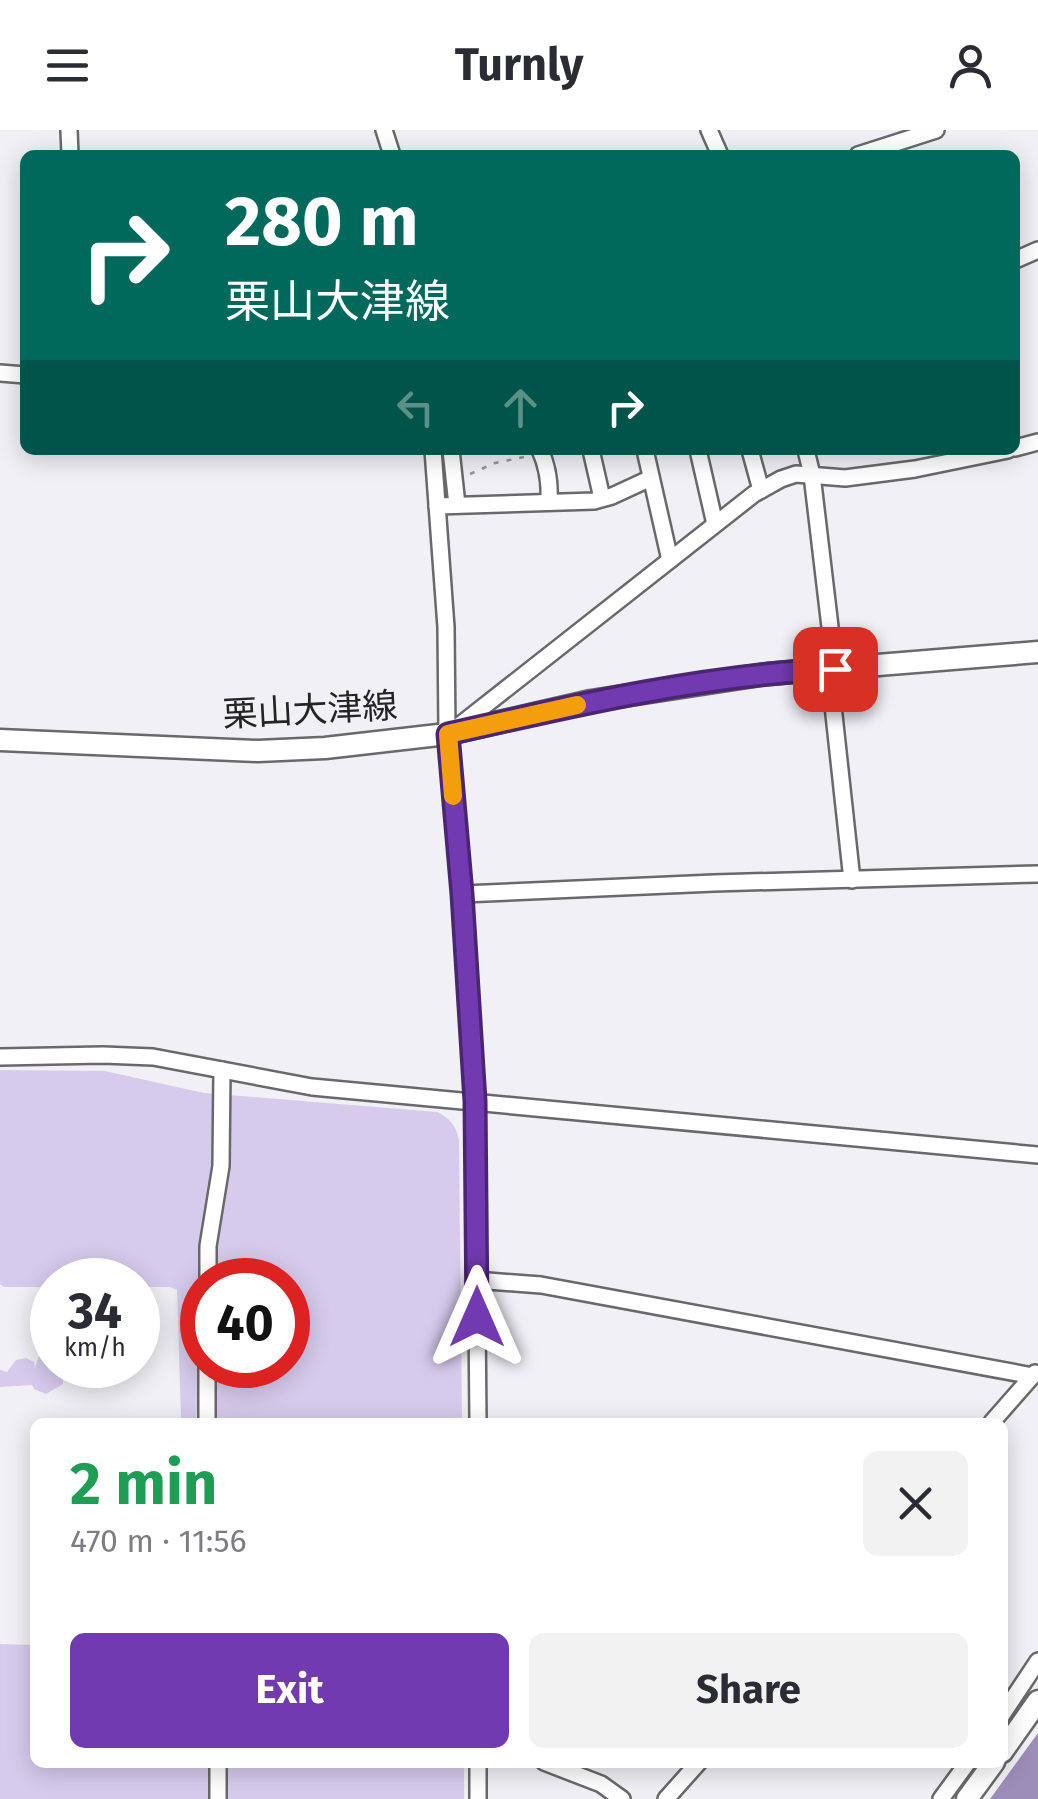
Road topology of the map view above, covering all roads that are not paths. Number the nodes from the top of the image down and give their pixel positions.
1 (936, 130) edge
2 (874, 150) edge
3 (434, 455) edge
4 (452, 455) edge
5 (542, 455) edge
6 (592, 455) edge
7 (646, 455) edge
8 (699, 455) edge
9 (751, 455) edge
10 (807, 455) edge
11 (981, 455) edge
12 (812, 475) junction
13 (651, 478) junction
14 (760, 490) junction
15 (602, 498) junction
16 (549, 502) junction
17 (457, 505) junction
18 (438, 506) junction
19 (715, 524) junction
20 (670, 560) junction
21 (1038, 652) edge
22 (832, 669) junction
23 (448, 734) junction
24 (0, 740) edge
25 (1038, 874) edge
26 (852, 880) junction
27 (462, 894) junction
28 (0, 1057) edge
29 (222, 1070) junction
30 (475, 1101) junction
31 (1038, 1155) edge
32 (208, 1258) edge
33 (476, 1282) junction
34 (1035, 1373) edge
35 (208, 1388) edge
36 (207, 1418) edge
37 (478, 1418) edge
38 (996, 1418) edge
39 (1038, 1661) edge
40 (1038, 1701) edge
41 (1008, 1706) edge
42 (1008, 1744) edge
43 (218, 1768) edge
44 (478, 1768) edge
45 (560, 1768) edge
46 (694, 1768) edge
47 (964, 1768) edge
48 (990, 1768) edge
49 (218, 1799) edge
50 (478, 1799) edge
51 (622, 1799) edge
52 (666, 1799) edge
53 (941, 1799) edge
54 (967, 1799) edge

1 - 2 street
3 - 18 street
4 - 17 street
5 - 16 street
6 - 15 street
7 - 13 street
8 - 19 street
9 - 14 street
10 - 12 street
11 - 12 street
12 - 14 street
12 - 22 street
13 - 15 street
13 - 20 street
14 - 19 street
15 - 16 street
16 - 17 street
17 - 18 street
18 - 23 street
19 - 20 street
20 - 23 street
21 - 22 main road, 栗山大津線
22 - 23 main road, 栗山大津線
22 - 26 street
23 - 24 main road, 栗山大津線
23 - 27 street
25 - 26 street
26 - 27 street
27 - 30 street
28 - 29 street
29 - 30 street
29 - 32 street
30 - 31 street
30 - 33 street
33 - 34 street
33 - 37 street
34 - 38 street
35 - 36 street
39 - 41 street
40 - 42 main road
43 - 49 street
44 - 50 street
45 - 51 street
46 - 52 street
47 - 53 street
48 - 54 main road

